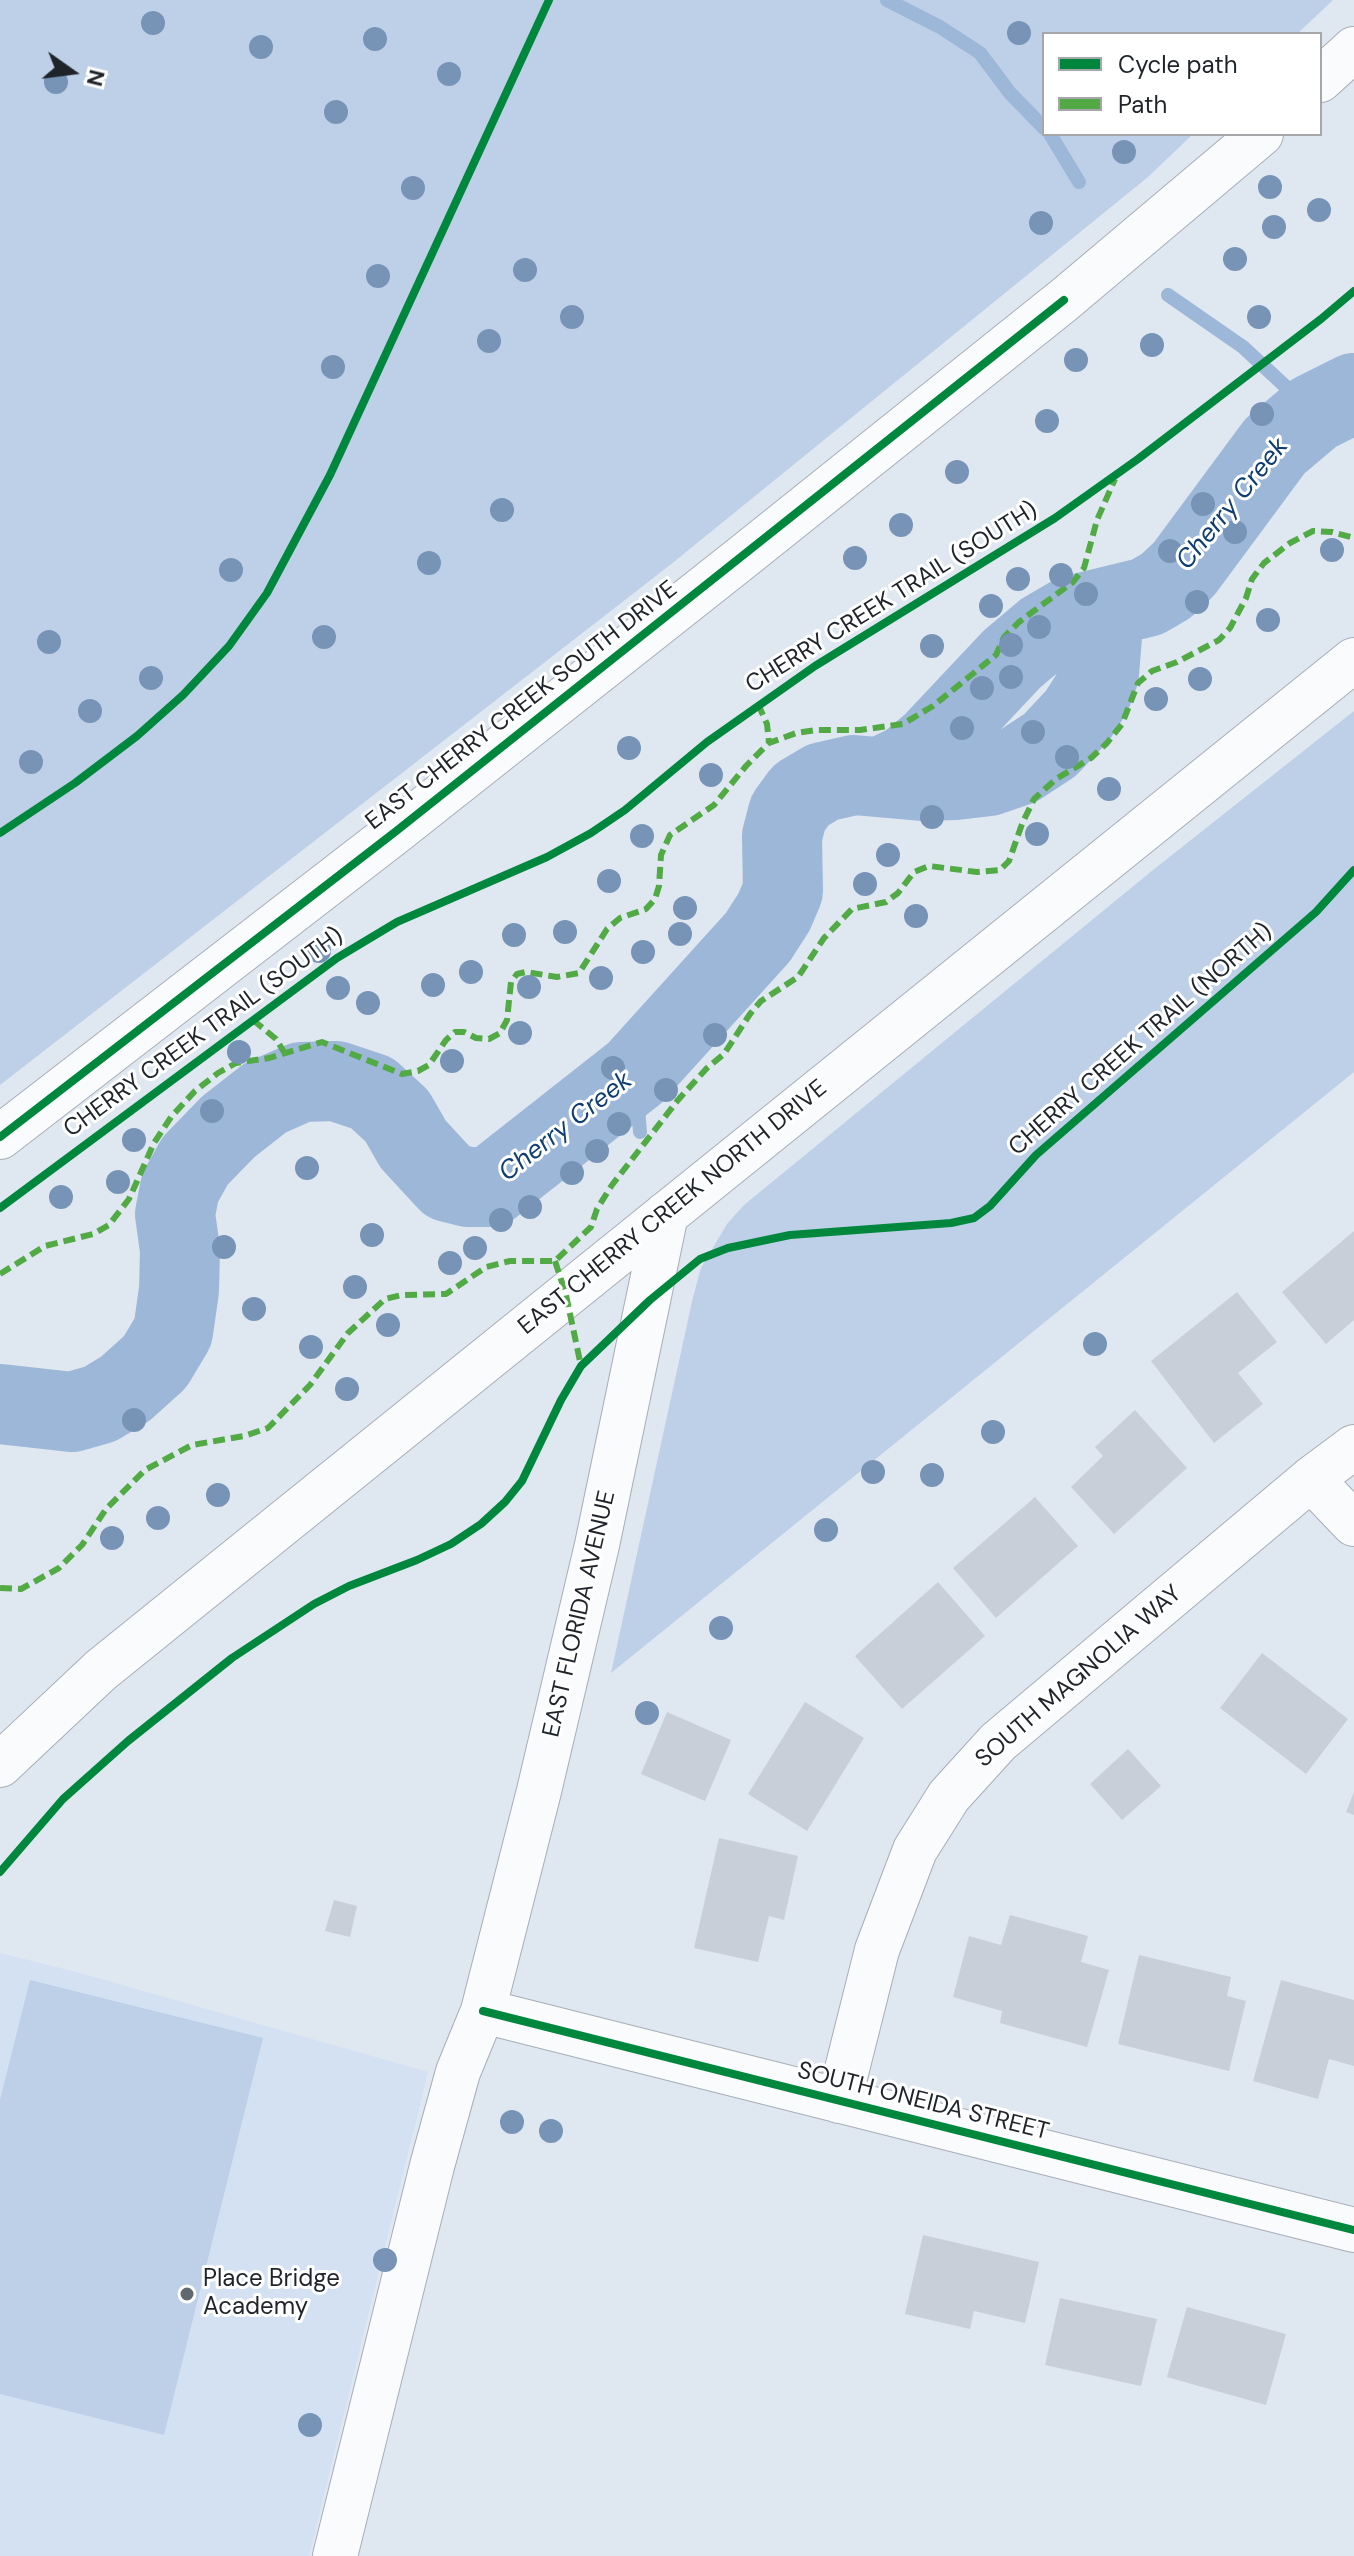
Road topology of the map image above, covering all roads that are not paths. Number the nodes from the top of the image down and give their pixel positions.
1 (1354, 49) edge
2 (1322, 78) edge
3 (1259, 136) edge
4 (1354, 660) edge
5 (0, 1137) edge
6 (666, 1214) junction
7 (1354, 1447) edge
8 (1311, 1479) junction
9 (1354, 1524) edge
10 (0, 1765) edge
11 (483, 2011) junction
12 (839, 2101) junction
13 (1354, 2230) edge
14 (335, 2556) edge

1 - 2 street
3 - 5 street, EAST CHERRY CREEK SOUTH DRIVE
4 - 6 street, EAST CHERRY CREEK NORTH DRIVE
6 - 10 street, EAST CHERRY CREEK NORTH DRIVE
6 - 11 street, EAST FLORIDA AVENUE
7 - 8 street, SOUTH MAGNOLIA WAY
8 - 9 street
8 - 12 street, SOUTH MAGNOLIA WAY
11 - 12 street, SOUTH ONEIDA STREET
11 - 14 street, EAST FLORIDA AVENUE
12 - 13 street, SOUTH ONEIDA STREET

